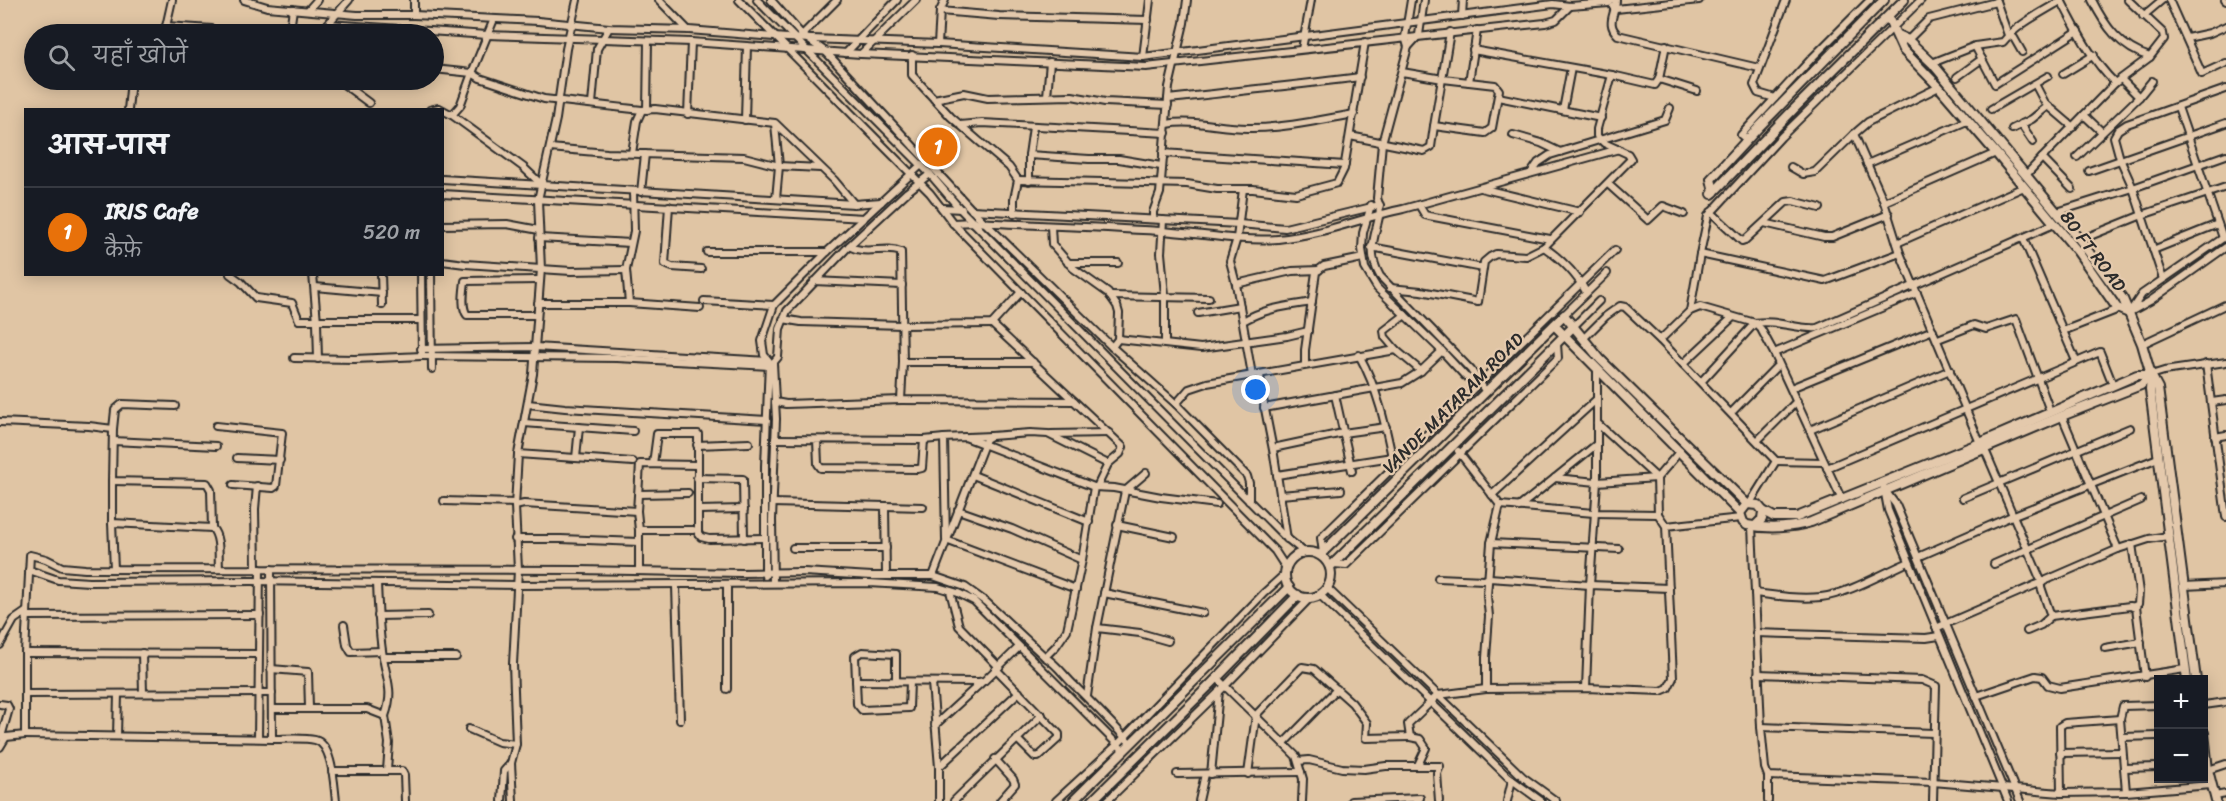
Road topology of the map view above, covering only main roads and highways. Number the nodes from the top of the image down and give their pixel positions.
1 (1884, 0) edge
2 (1904, 0) edge
3 (1888, 17) junction
4 (1896, 35) junction
5 (2129, 313) junction
6 (1554, 325) junction
7 (1573, 327) junction
8 (1564, 336) junction
9 (2151, 375) junction
10 (1982, 446) junction
11 (1884, 487) junction
12 (1748, 503) junction
13 (1763, 511) junction
14 (1740, 515) junction
15 (1754, 526) junction
16 (1322, 554) junction
17 (1331, 566) junction
18 (1288, 586) junction
19 (1298, 595) junction
20 (2186, 675) edge
21 (2195, 675) edge
22 (2208, 774) edge
23 (2216, 798) edge
24 (1073, 801) edge
25 (1092, 801) edge

1 - 3 main road
2 - 3 main road
3 - 4 main road
4 - 5 main road, 80 FT ROAD
4 - 5 main road, 80 FT ROAD
5 - 9 main road
6 - 7 main road, VANDE MATARAM ROAD
6 - 8 main road
6 - 16 main road, VANDE MATARAM ROAD
7 - 8 main road, VANDE MATARAM ROAD
7 - 12 main road
8 - 14 main road
8 - 17 main road, VANDE MATARAM ROAD
9 - 10 main road
9 - 10 main road
9 - 20 main road
9 - 21 main road
10 - 11 main road
11 - 13 main road
11 - 15 main road
12 - 13 main road
12 - 14 main road
13 - 15 main road
14 - 15 main road
16 - 17 main road
16 - 18 main road
17 - 19 main road
18 - 19 main road
18 - 24 main road
19 - 25 main road
22 - 23 main road

